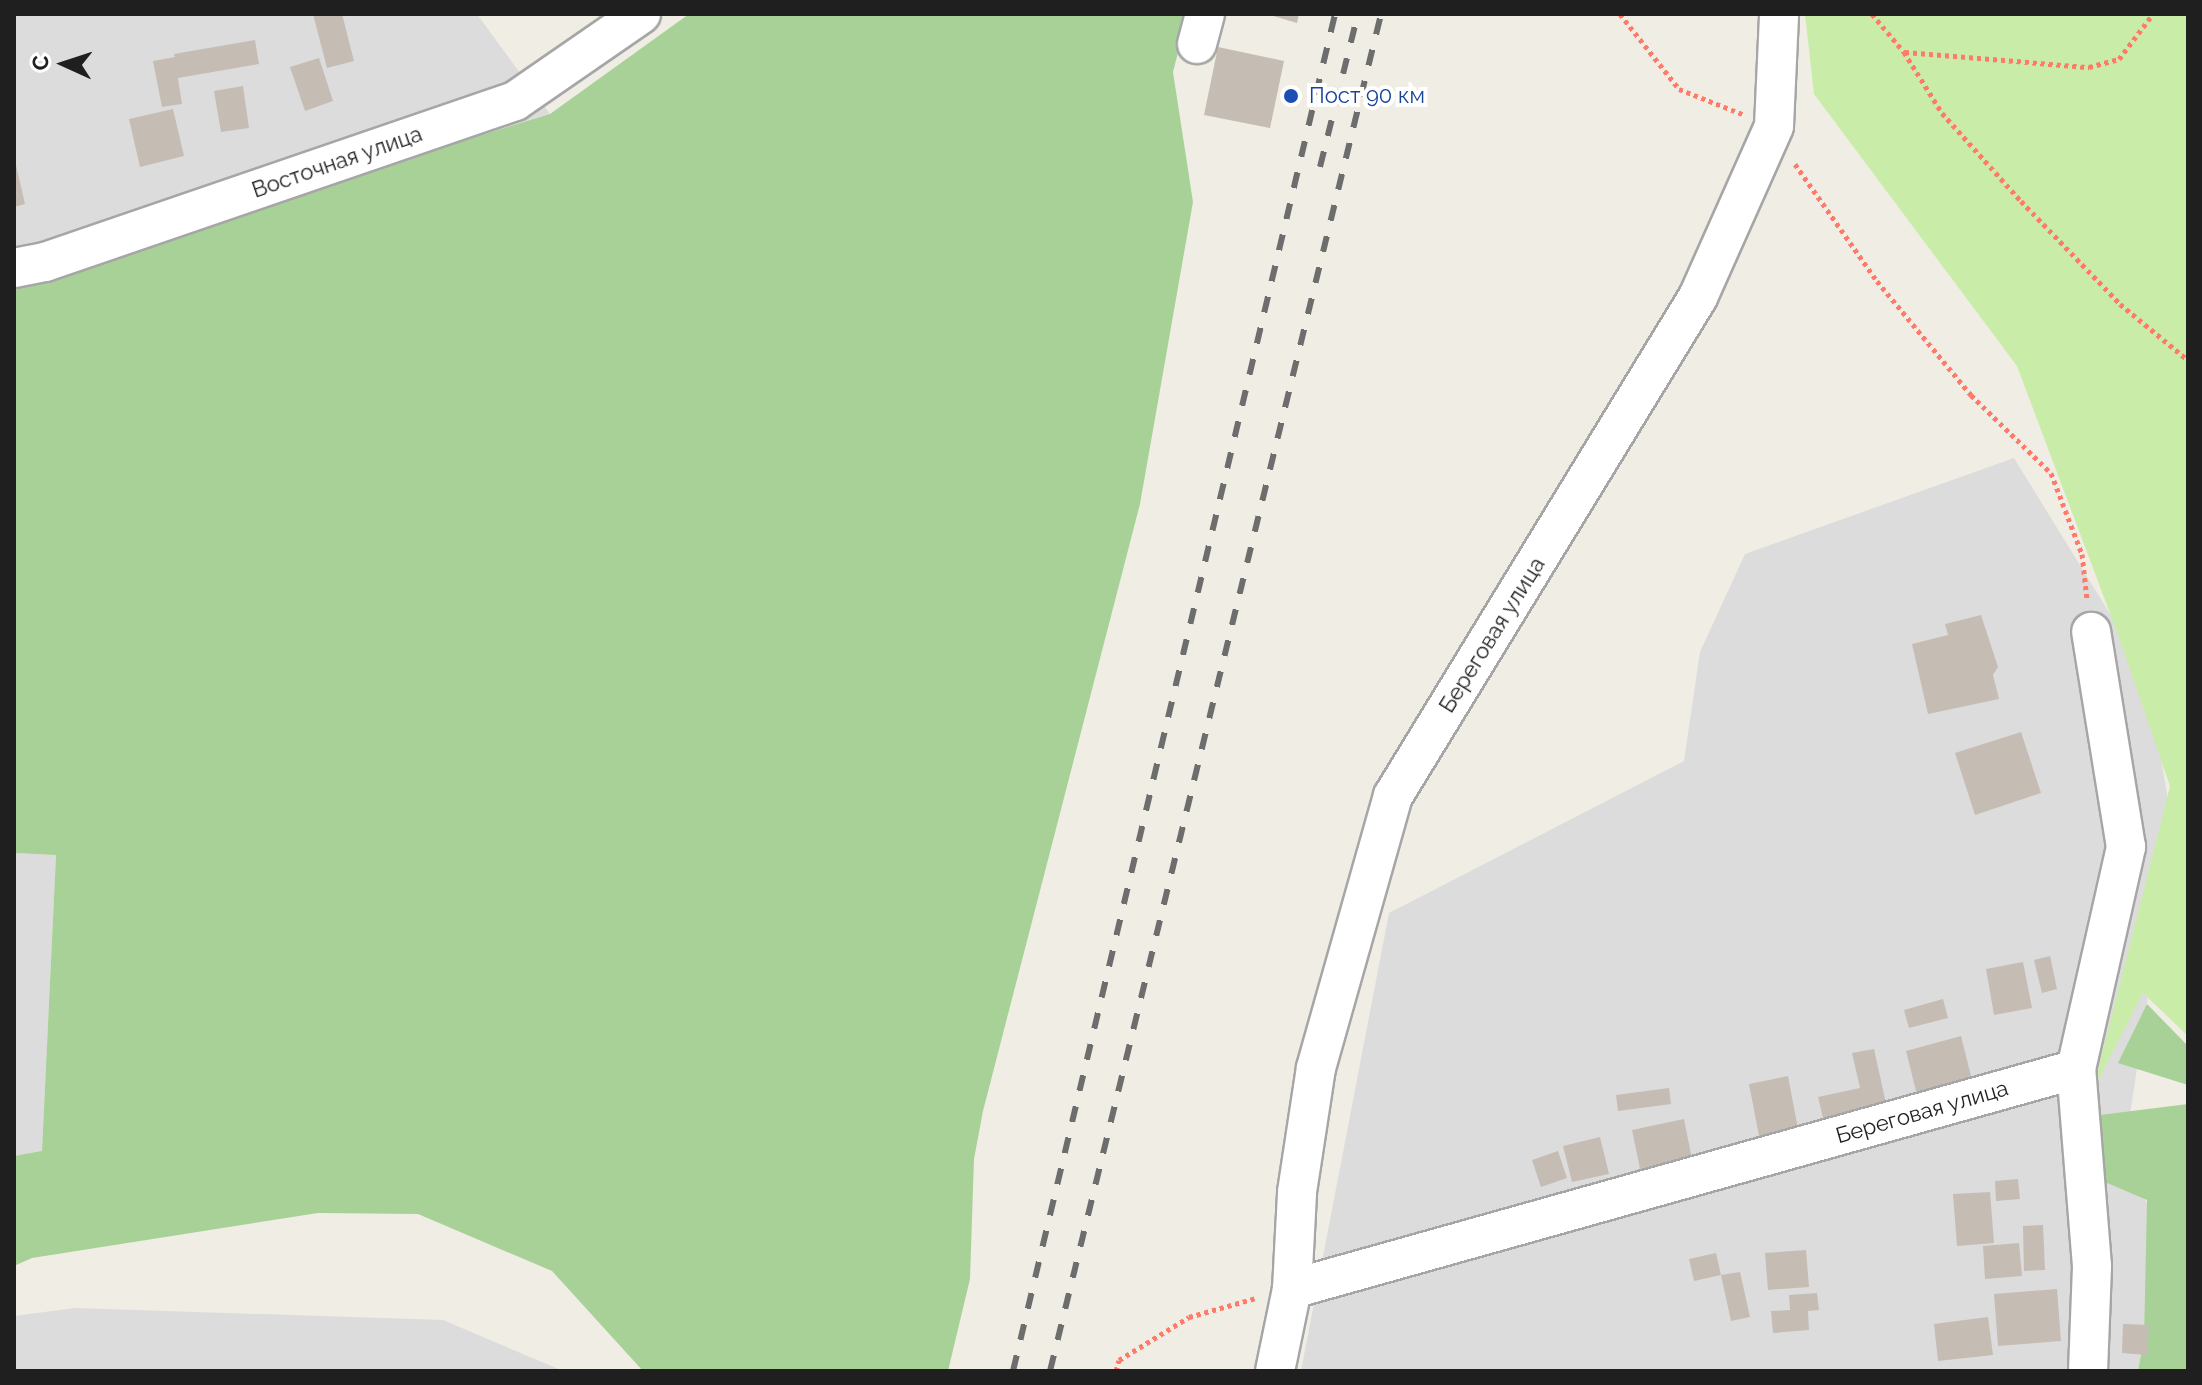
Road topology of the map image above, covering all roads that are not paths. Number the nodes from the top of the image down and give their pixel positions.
1 (641, 14) edge
2 (1779, 14) edge
3 (14, 268) edge
4 (2091, 632) road end
5 (2076, 1069) junction
6 (1292, 1289) junction
7 (1275, 1371) edge
8 (2088, 1371) edge

1 - 3 street, Восточная улица
2 - 6 street, Береговая улица
4 - 5 street
5 - 6 street, Береговая улица
5 - 8 street
6 - 7 street, Береговая улица

